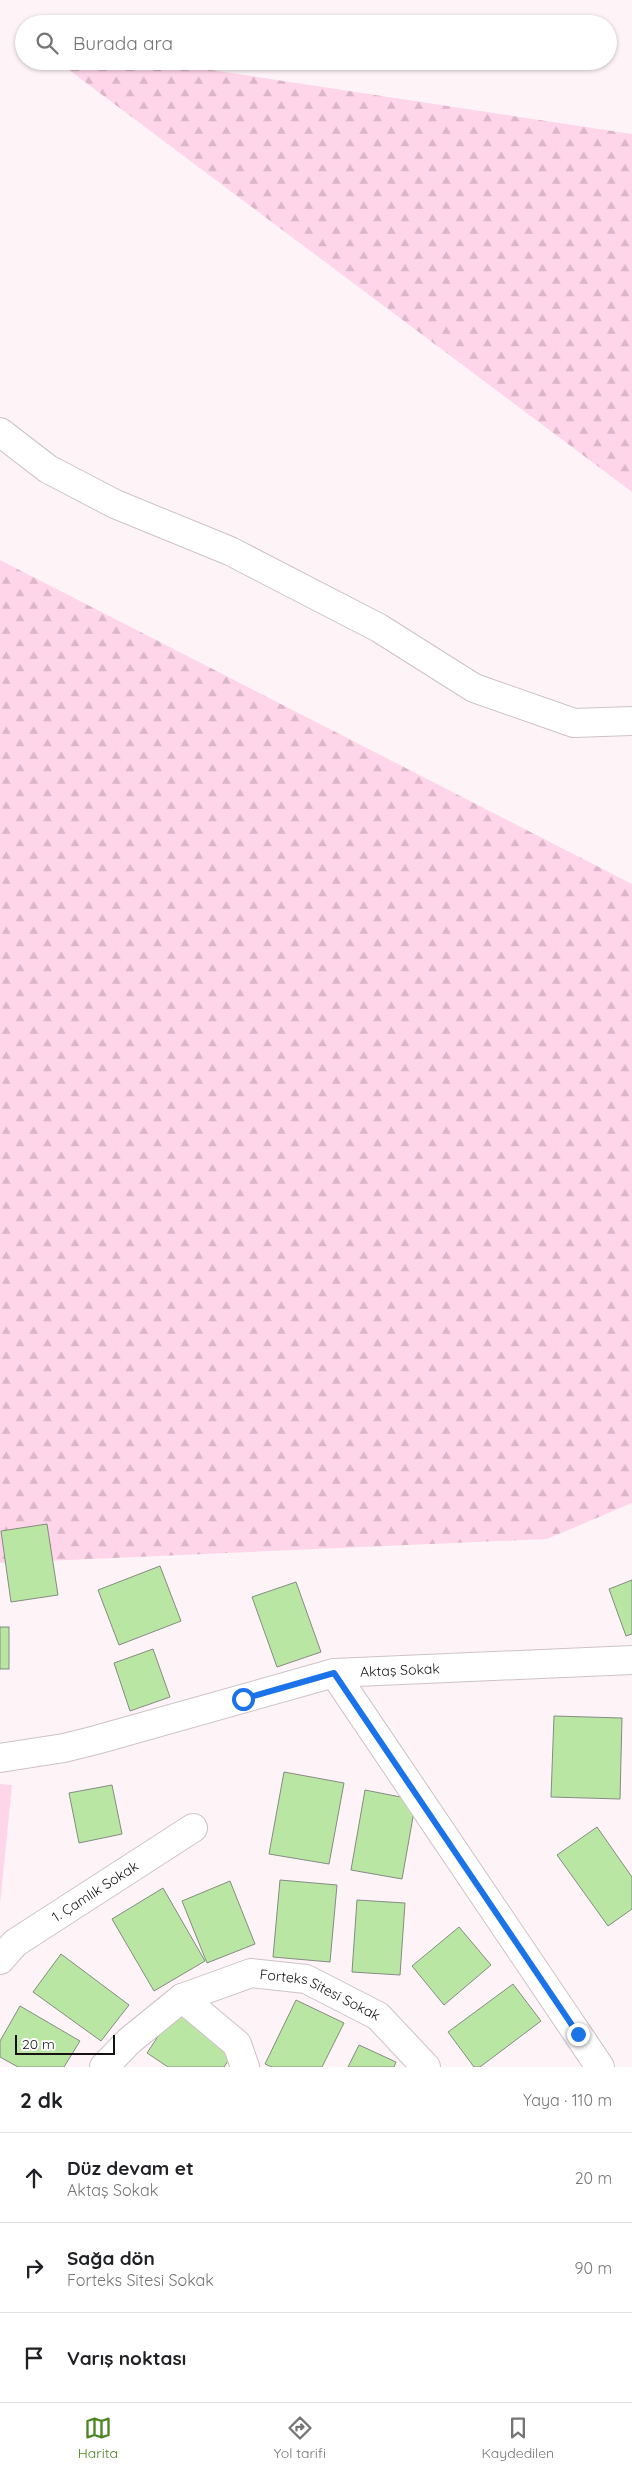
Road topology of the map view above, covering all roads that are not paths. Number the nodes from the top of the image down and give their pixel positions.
1 (0, 432) edge
2 (632, 721) edge
3 (632, 1660) edge
4 (334, 1673) junction
5 (0, 1758) edge
6 (193, 1828) dead end
7 (0, 1960) edge
8 (182, 1998) junction
9 (104, 2067) edge
10 (245, 2067) edge
11 (426, 2067) edge
12 (600, 2067) edge

1 - 2 street
3 - 4 street, Aktaş Sokak
4 - 5 street, Aktaş Sokak
4 - 12 street
6 - 7 street, 1. Çamlık Sokak
8 - 9 street, Forteks Sitesi Sokak
8 - 10 street
8 - 11 street, Forteks Sitesi Sokak

